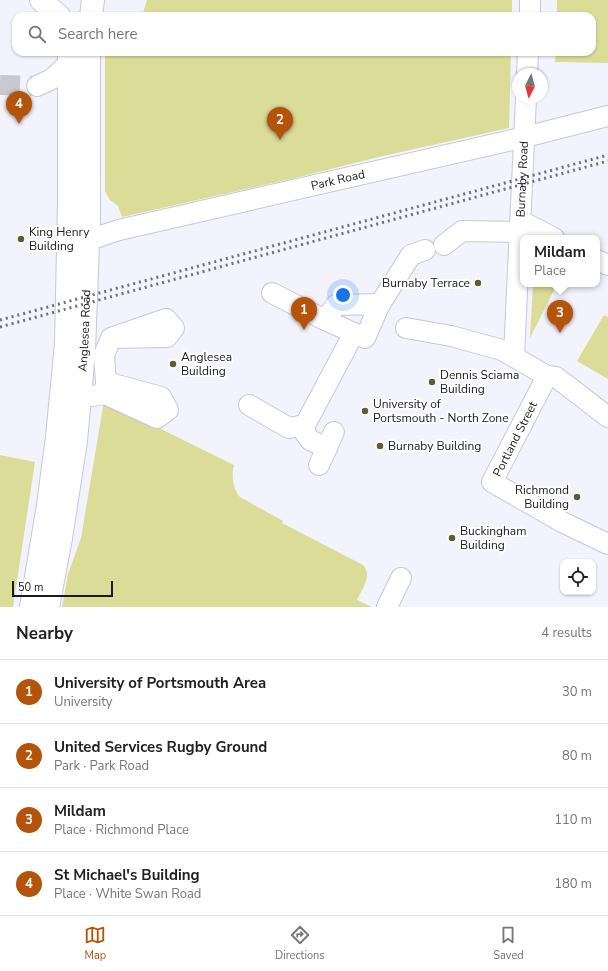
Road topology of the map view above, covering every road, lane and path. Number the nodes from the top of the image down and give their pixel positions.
1 (41, 0) edge
2 (93, 0) edge
3 (530, 0) edge
4 (54, 12) edge
5 (92, 12) edge
6 (530, 12) edge
7 (89, 56) edge
8 (528, 56) edge
9 (69, 58) edge
10 (527, 68) edge
11 (37, 86) tunnel mouth
12 (526, 104) edge
13 (608, 116) edge
14 (525, 137) junction
15 (521, 227) junction
16 (521, 235) edge
17 (545, 235) edge
18 (78, 244) junction
19 (444, 244) dead end
20 (520, 245) edge
21 (424, 250) dead end
22 (272, 293) dead end
23 (380, 304) junction
24 (85, 320) junction
25 (325, 320) junction
26 (406, 328) dead end
27 (354, 333) junction
28 (514, 356) junction
29 (547, 376) junction
30 (80, 399) junction
31 (249, 405) dead end
32 (608, 417) edge
33 (300, 426) junction
34 (327, 449) dead end
35 (608, 544) edge
36 (401, 578) dead end
37 (30, 607) edge
38 (48, 607) edge
39 (387, 607) edge

1 - 4 main road
2 - 5 main road
3 - 6 street
7 - 18 main road, Anglesea Road
8 - 10 street
9 - 11 street
9 - 18 main road, Anglesea Road
12 - 14 street, Burnaby Road
13 - 14 street, Park Road
14 - 15 street, Burnaby Road
14 - 18 street, Park Road
15 - 16 street, Burnaby Road
15 - 17 street
15 - 19 street
18 - 24 main road, Anglesea Road
18 - 37 main road, Anglesea Road
20 - 28 street, Burnaby Road
21 - 23 street
22 - 25 street
23 - 25 street
23 - 27 street
24 - 30 main road, Anglesea Road
24 - 30 street
25 - 27 street
26 - 28 street
27 - 33 street
28 - 29 street
29 - 32 street
29 - 35 street, Portland Street
30 - 38 main road, Anglesea Road
31 - 33 street
33 - 34 street
36 - 39 street

